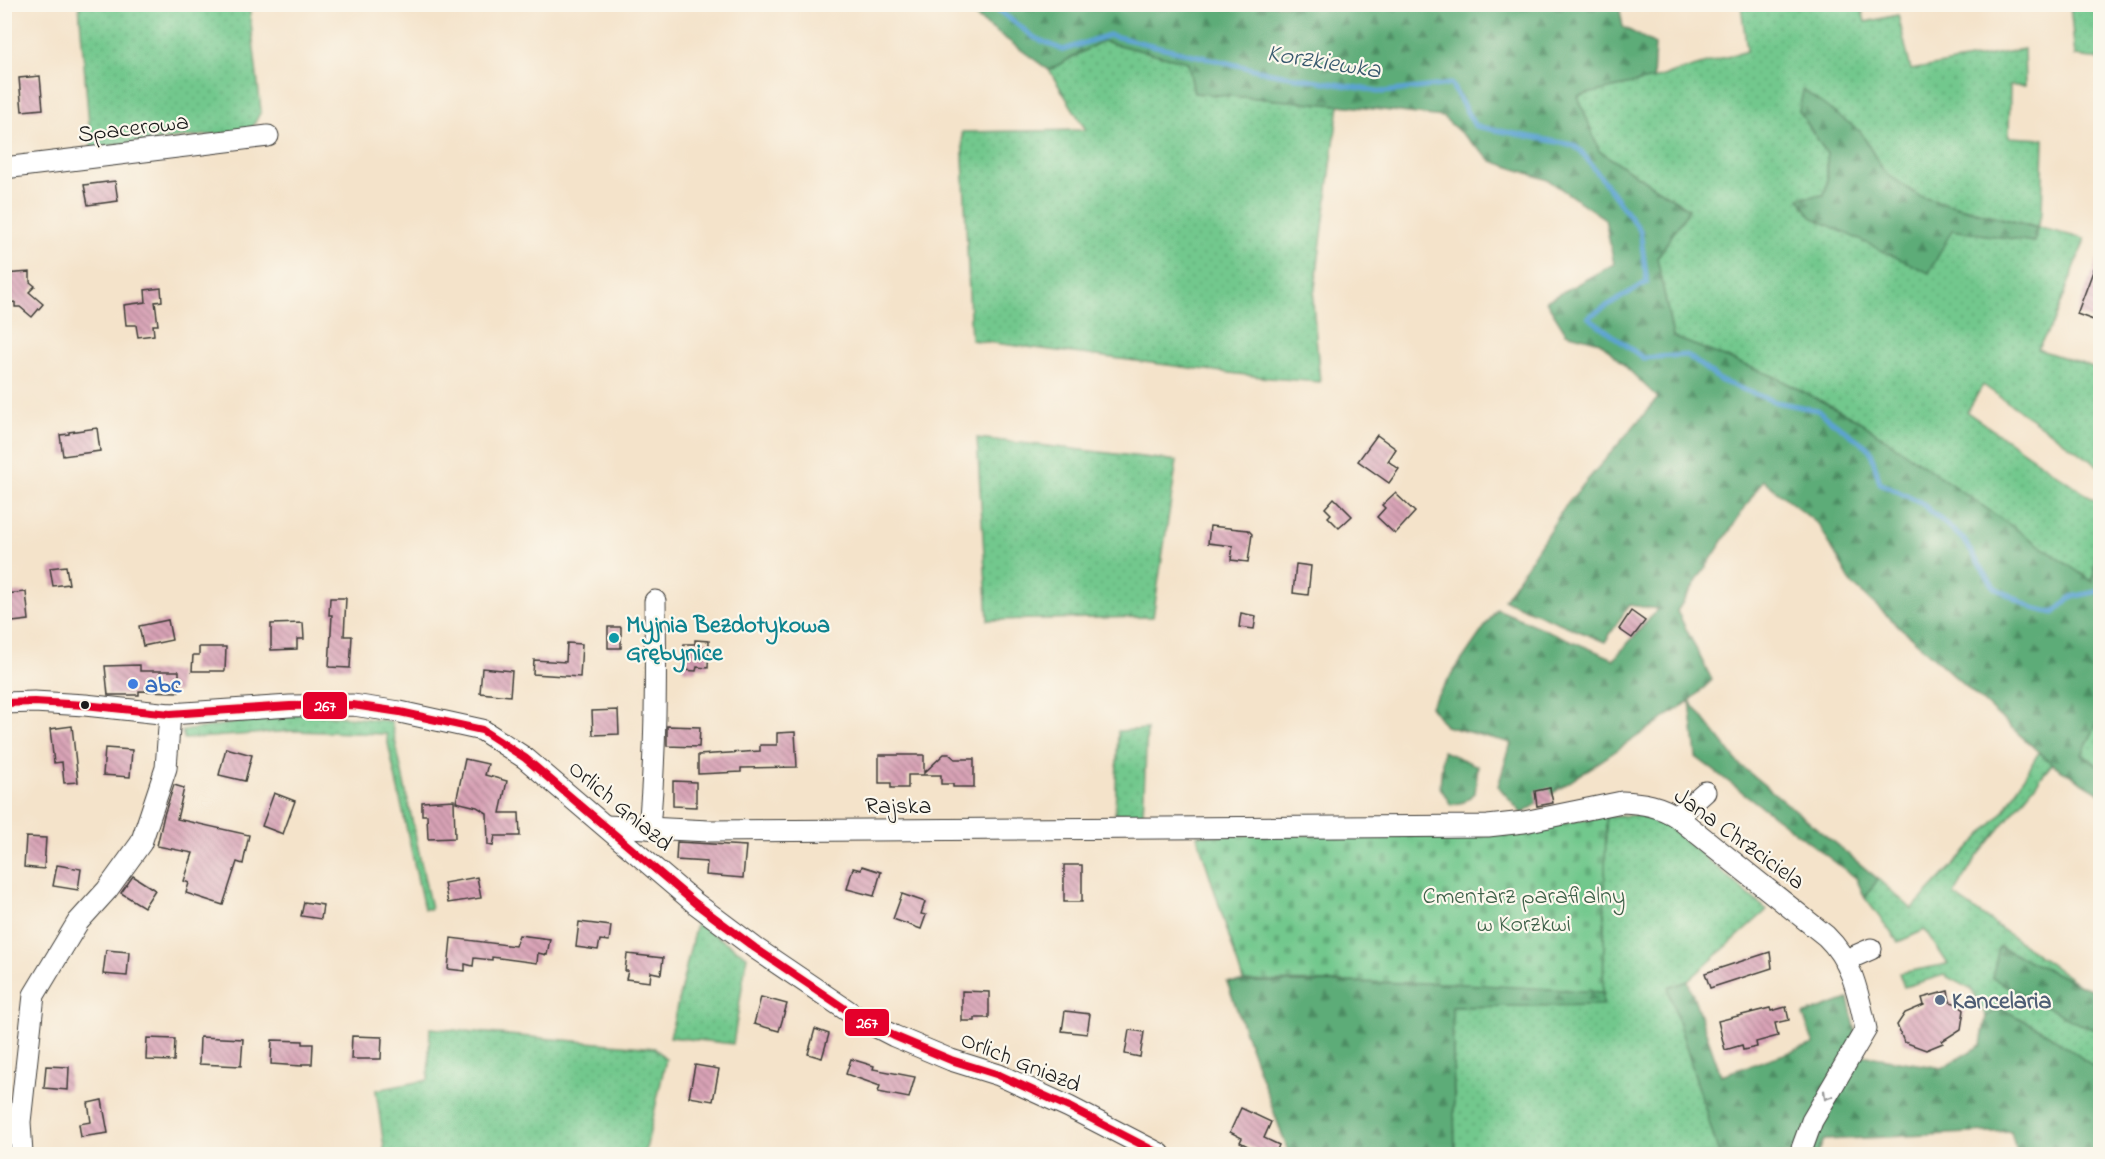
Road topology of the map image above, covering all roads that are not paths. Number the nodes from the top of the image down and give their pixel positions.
1 (268, 136) dead end
2 (4, 168) edge
3 (655, 601) dead end
4 (4, 704) edge
5 (170, 714) junction
6 (1704, 792) dead end
7 (1677, 817) junction
8 (606, 826) junction
9 (649, 828) junction
10 (1191, 828) joint
11 (1871, 949) dead end
12 (1846, 960) junction
13 (1147, 1150) edge
14 (22, 1155) edge
15 (1800, 1155) edge

1 - 2 street, Spacerowa
3 - 9 street
4 - 5 street, Orlich Gniazd
5 - 8 street, Orlich Gniazd
5 - 14 street
6 - 7 street
7 - 10 street, Jana Chrzciciela
7 - 12 street, Jana Chrzciciela
8 - 9 street, Rajska
8 - 13 street, Orlich Gniazd
9 - 10 street, Rajska
11 - 12 street
12 -> 15 street, Jana Chrzciciela

